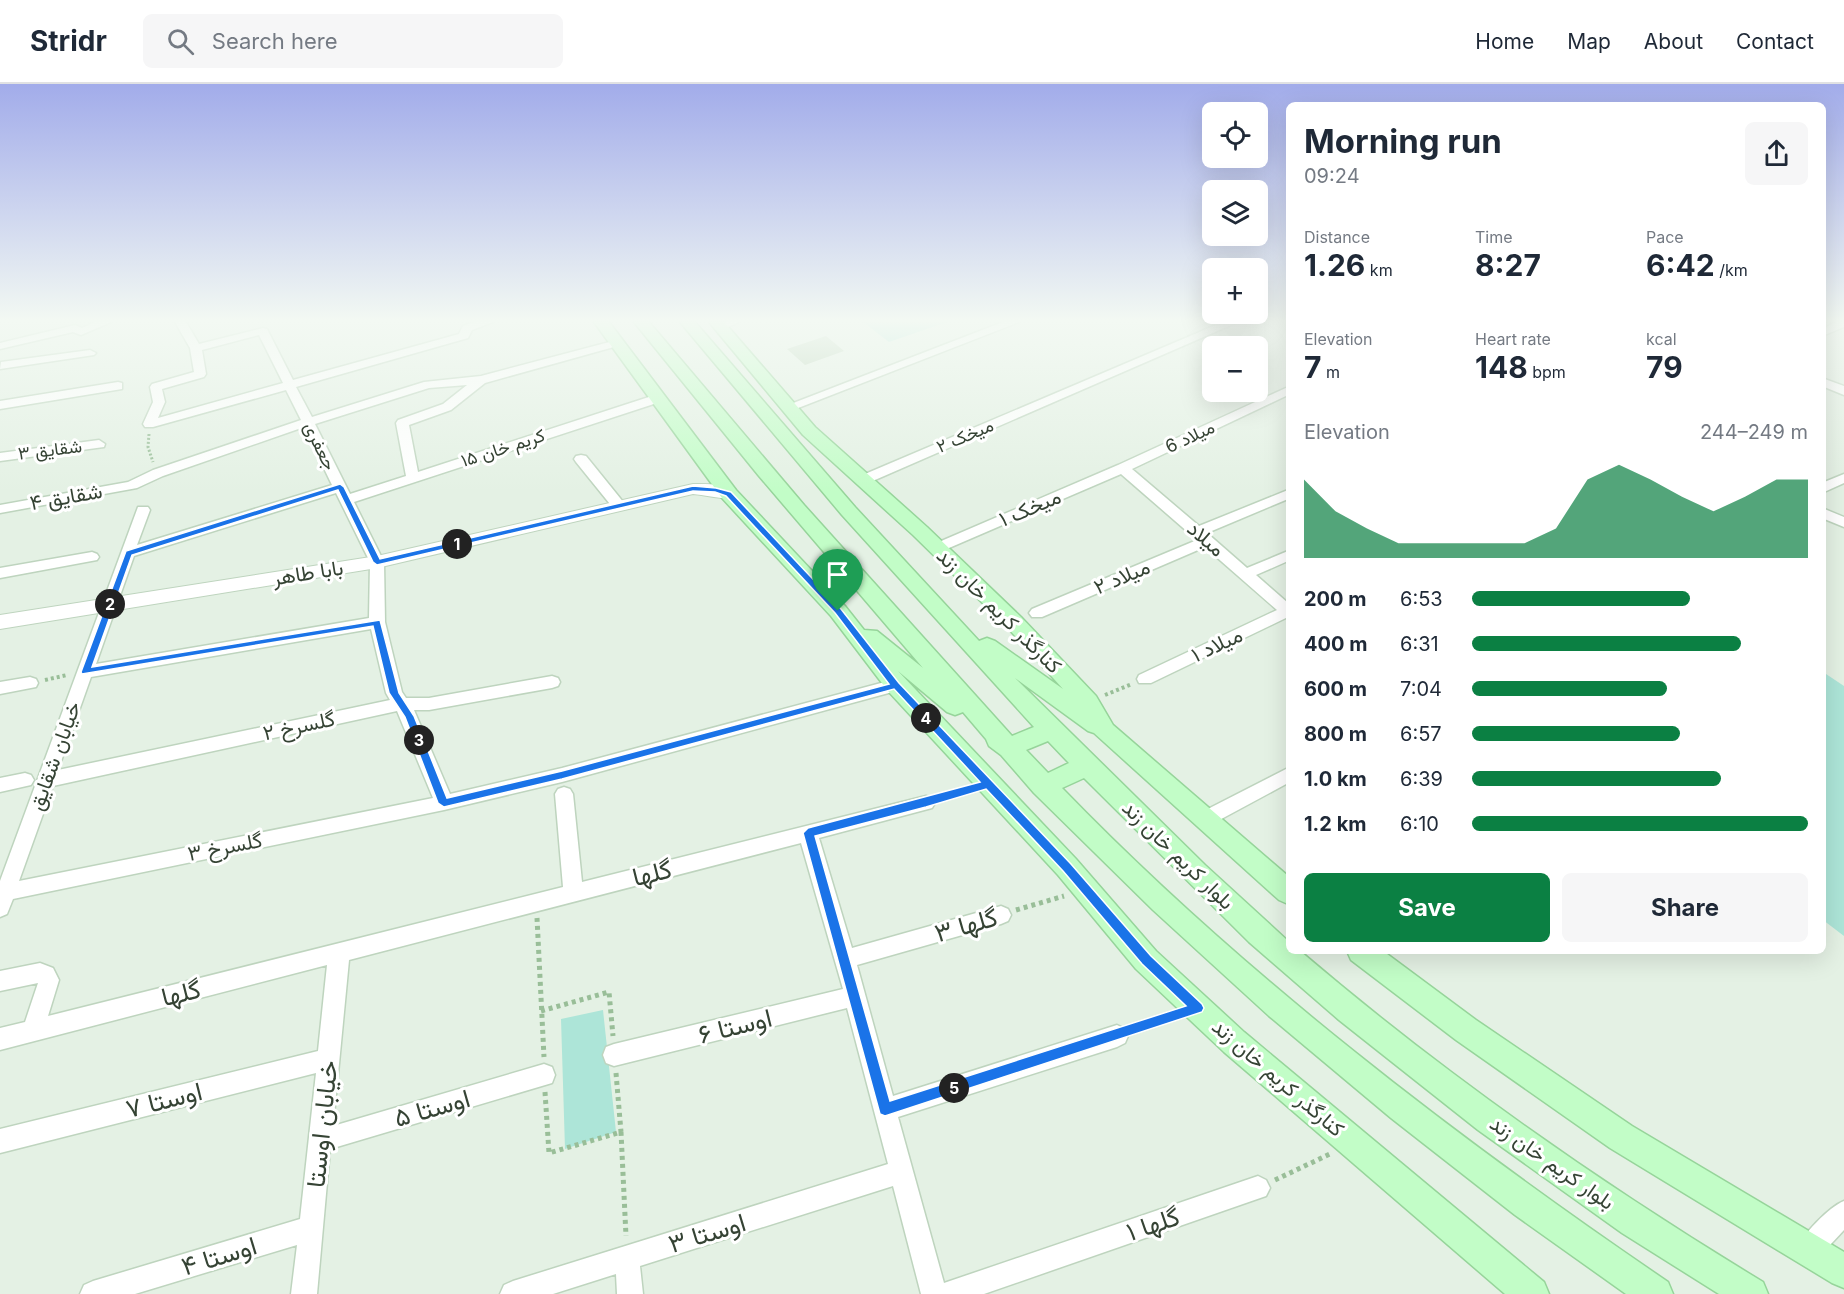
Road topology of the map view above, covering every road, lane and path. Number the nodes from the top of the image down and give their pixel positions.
1 (185, 378) edge
2 (287, 378) edge
3 (313, 378) edge
4 (488, 378) edge
5 (644, 378) edge
6 (655, 378) edge
7 (687, 378) edge
8 (735, 378) edge
9 (766, 378) edge
10 (865, 378) edge
11 (1101, 378) edge
12 (482, 380) junction
13 (1826, 383) edge
14 (290, 385) junction
15 (118, 386) dead end
16 (1844, 391) edge
17 (1286, 392) edge
18 (659, 398) junction
19 (0, 405) edge
20 (789, 407) junction
21 (308, 422) junction
22 (149, 424) junction
23 (99, 444) dead end
24 (824, 444) junction
25 (0, 457) edge
26 (581, 459) dead end
27 (708, 468) junction
28 (1123, 468) junction
29 (158, 473) junction
30 (412, 478) junction
31 (1844, 478) edge
32 (863, 480) junction
33 (340, 487) junction
34 (1826, 487) edge
35 (693, 489) junction
36 (729, 494) junction
37 (1286, 495) edge
38 (347, 501) junction
39 (619, 506) junction
40 (0, 509) edge
41 (144, 510) dead end
42 (853, 513) junction
43 (1826, 514) edge
44 (1844, 523) edge
45 (1202, 536) junction
46 (937, 548) junction
47 (129, 553) junction
48 (92, 556) dead end
49 (1286, 557) edge
50 (377, 562) junction
51 (0, 573) edge
52 (1246, 574) junction
53 (110, 604) junction
54 (1286, 609) edge
55 (838, 611) junction
56 (939, 612) junction
57 (1286, 612) edge
58 (1037, 613) dead end
59 (0, 622) edge
60 (377, 622) junction
61 (86, 672) junction
62 (1145, 679) joint
63 (552, 682) dead end
64 (30, 683) joint
65 (896, 685) junction
66 (0, 688) edge
67 (1088, 702) junction
68 (401, 704) junction
69 (1052, 729) junction
70 (1105, 731) junction
71 (1006, 748) junction
72 (1087, 766) junction
73 (1286, 776) edge
74 (25, 780) dead end
75 (47, 780) junction
76 (988, 784) junction
77 (0, 785) edge
78 (1043, 786) junction
79 (564, 794) dead end
80 (444, 803) junction
81 (926, 803) joint
82 (1205, 819) junction
83 (808, 833) junction
84 (1086, 889) junction
85 (1286, 890) edge
86 (573, 893) junction
87 (3, 900) edge
88 (536, 902) junction
89 (1001, 915) joint
90 (339, 953) junction
91 (1365, 954) edge
92 (845, 959) junction
93 (0, 981) edge
94 (855, 996) junction
95 (1197, 1008) junction
96 (33, 1031) junction
97 (1117, 1036) joint
98 (0, 1039) edge
99 (614, 1055) dead end
100 (328, 1059) junction
101 (544, 1075) junction
102 (885, 1110) junction
103 (0, 1141) edge
104 (320, 1141) junction
105 (1354, 1143) junction
106 (902, 1172) junction
107 (1258, 1188) joint
108 (1844, 1213) edge
109 (311, 1228) junction
110 (1808, 1251) junction
111 (627, 1258) junction
112 (1844, 1271) edge
113 (93, 1294) edge
114 (304, 1294) edge
115 (513, 1294) edge
116 (630, 1294) edge
117 (934, 1294) edge
118 (947, 1294) edge
119 (1532, 1294) edge
120 (1656, 1294) edge
121 (1752, 1294) edge

1 - 22 street
2 - 14 street, جعفری
3 - 14 street
4 - 12 street
5 - 18 main road, کنارگذر کریم خان زند
6 - 18 main road
7 - 71 main road, بلوار کریم خان زند
8 - 42 main road, بلوار کریم خان زند
9 - 20 main road, کنارگذر کریم خان زند
10 - 20 street
11 - 32 street, میخک ۲
12 - 21 street, شقایق ۴
12 - 30 street
13 - 16 street
14 - 21 street, جعفری
14 - 22 street
15 - 19 street
17 - 28 street, میلاد 6
18 - 27 main road, کنارگذر کریم خان زند
18 - 30 street, کریم خان ۱۵
20 - 24 main road, کنارگذر کریم خان زند
21 - 29 street, شقایق ۴
21 - 33 street, جعفری
22 - 29 path
23 - 25 street, شقایق ۳
24 - 32 main road, کنارگذر کریم خان زند
24 - 42 main road
26 - 39 street
27 - 35 street
27 - 36 main road, کنارگذر کریم خان زند
28 - 45 street, میلاد
28 - 46 street, میخک ۱
29 - 40 street, شقایق ۴
30 - 38 street, کریم خان ۱۵
31 - 34 street
32 - 46 main road, کنارگذر کریم خان زند
33 - 38 street, جعفری
33 - 47 street
35 - 36 street, بابا طاهر
35 - 39 street, بابا طاهر
36 - 55 main road, کنارگذر کریم خان زند
37 - 45 street, میلاد ۲
38 - 50 street, جعفری
39 - 50 street, بابا طاهر
41 - 47 street, خیابان شقایق
42 - 56 main road, بلوار کریم خان زند
43 - 44 street
45 - 52 street, میلاد
45 - 58 street, میلاد ۲
46 - 67 main road, کنارگذر کریم خان زند
47 - 53 street, خیابان شقایق
48 - 51 street
49 - 52 street
50 - 53 street, بابا طاهر
50 - 60 street
52 - 54 street, میلاد
53 - 59 street, بابا طاهر
53 - 61 street, خیابان شقایق
55 - 65 main road, کنارگذر کریم خان زند
55 - 71 main road
56 - 69 main road, بلوار کریم خان زند
56 - 70 main road
57 - 62 street, میلاد ۱
60 - 61 street
60 - 68 street
61 - 64 path
61 - 75 street, خیابان شقایق
62 - 67 path
63 - 68 street, گلسرخ ۲
64 - 66 street
65 - 76 main road, کنارگذر کریم خان زند
65 - 80 street, گلسرخ ۳
67 - 70 main road, کنارگذر کریم خان زند
68 - 75 street, گلسرخ ۲
68 - 80 street
69 - 71 main road
69 - 72 main road, بلوار کریم خان زند
70 - 82 main road, کنارگذر کریم خان زند
71 - 78 main road, بلوار کریم خان زند
72 - 78 main road
72 - 121 main road, بلوار کریم خان زند
73 - 82 street
74 - 77 street
75 - 87 street, خیابان شقایق
76 - 81 path
76 - 84 main road, کنارگذر کریم خان زند
78 - 120 main road, بلوار کریم خان زند
79 - 86 street
80 - 87 street, گلسرخ ۳
81 - 83 street, گلها
82 - 85 main road, کنارگذر کریم خان زند
83 - 86 street, گلها
83 - 92 street
84 - 89 path, گلها ۳
84 - 95 main road, کنارگذر کریم خان زند
86 - 88 street, گلها
88 - 90 street, گلها
88 - 101 path
89 - 92 street, گلها ۳
90 - 96 street, گلها
90 - 100 street, خیابان اوستا
91 - 110 main road
92 - 94 street
93 - 96 street
94 - 99 street, اوستا ۶
94 - 102 street
95 - 97 path
95 - 105 main road, کنارگذر کریم خان زند
96 - 98 street, گلها
97 - 102 street
100 - 103 street, اوستا ۷
100 - 104 street, خیابان اوستا
101 - 104 street, اوستا ۵
101 - 111 path
102 - 106 street
104 - 109 street, خیابان اوستا
105 - 107 path
105 - 119 main road, کنارگذر کریم خان زند
106 - 111 street, اوستا ۳
106 - 117 street
107 - 118 street, گلها ۱
108 - 110 street
109 - 113 street, اوستا ۴
109 - 114 street, خیابان اوستا
110 - 112 main road
111 - 115 street, اوستا ۳
111 - 116 street

